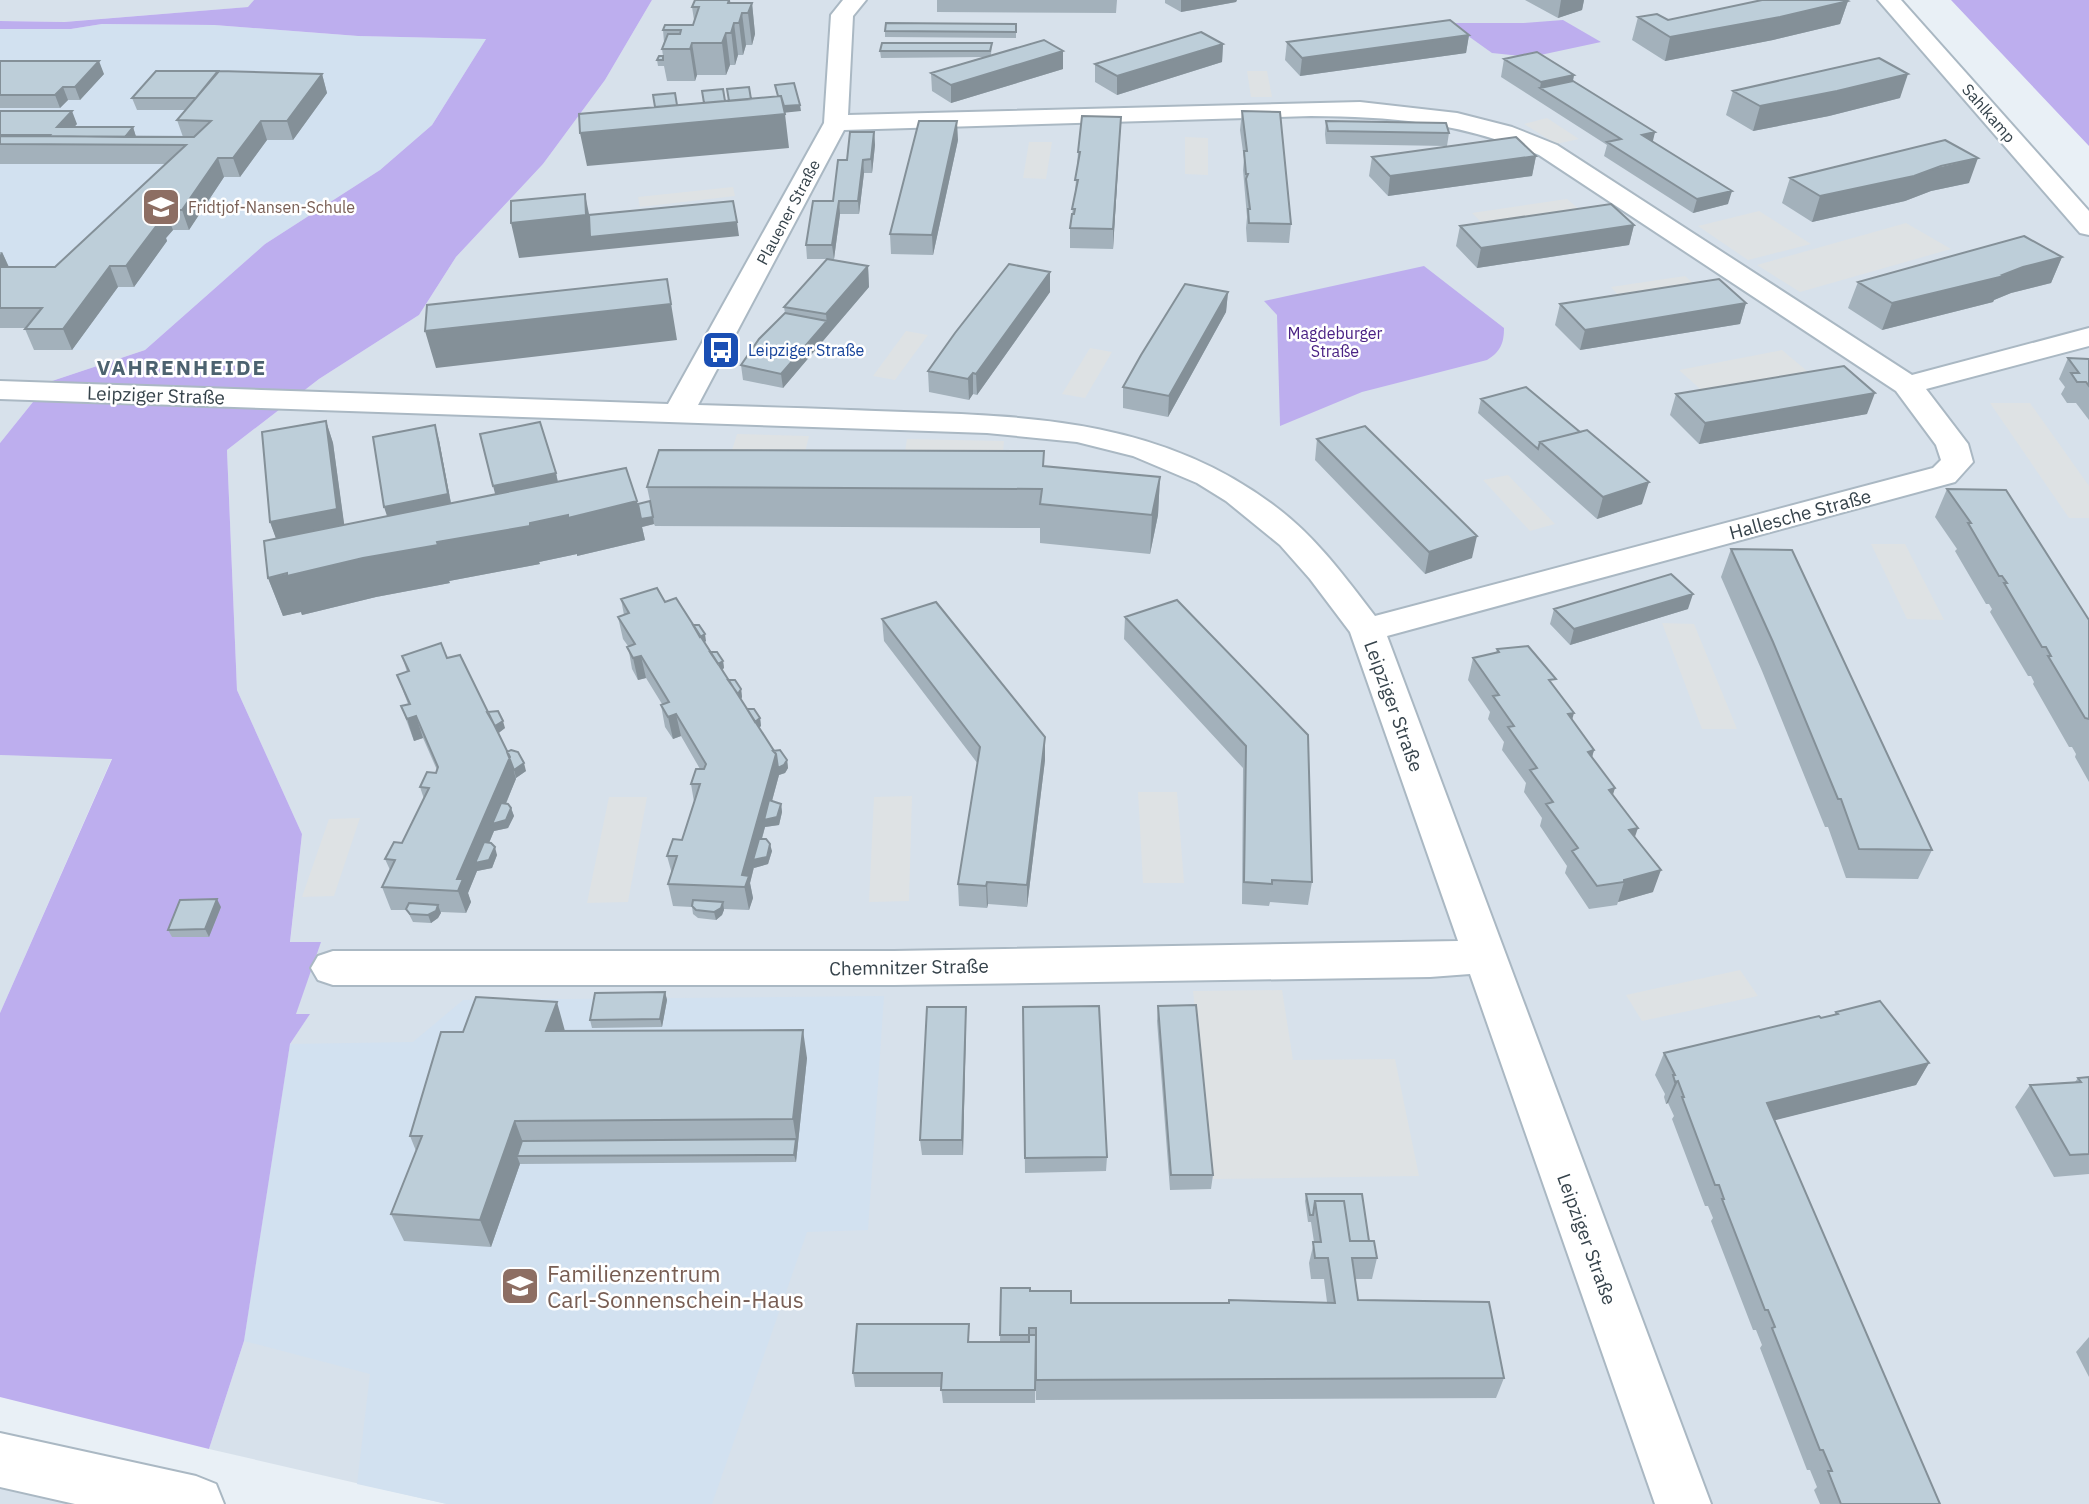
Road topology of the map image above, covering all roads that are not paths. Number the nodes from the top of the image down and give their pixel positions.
1 (855, 0) edge
2 (1889, 0) edge
3 (836, 122) junction
4 (2089, 227) edge
5 (2089, 337) edge
6 (1908, 385) junction
7 (0, 390) edge
8 (678, 413) junction
9 (1367, 630) junction
10 (1485, 956) junction
11 (334, 968) dead end
12 (0, 1460) edge
13 (196, 1504) edge
14 (1683, 1504) edge

1 - 3 street, Plauener Straße
2 - 4 street, Sahlkamp
3 - 6 street
3 - 8 street, Plauener Straße
5 - 6 street
6 - 9 street, Hallesche Straße
7 - 8 street, Leipziger Straße
8 - 9 street, Leipziger Straße
9 - 10 street, Leipziger Straße
10 - 11 street, Chemnitzer Straße
10 - 14 street, Leipziger Straße
12 - 13 street

